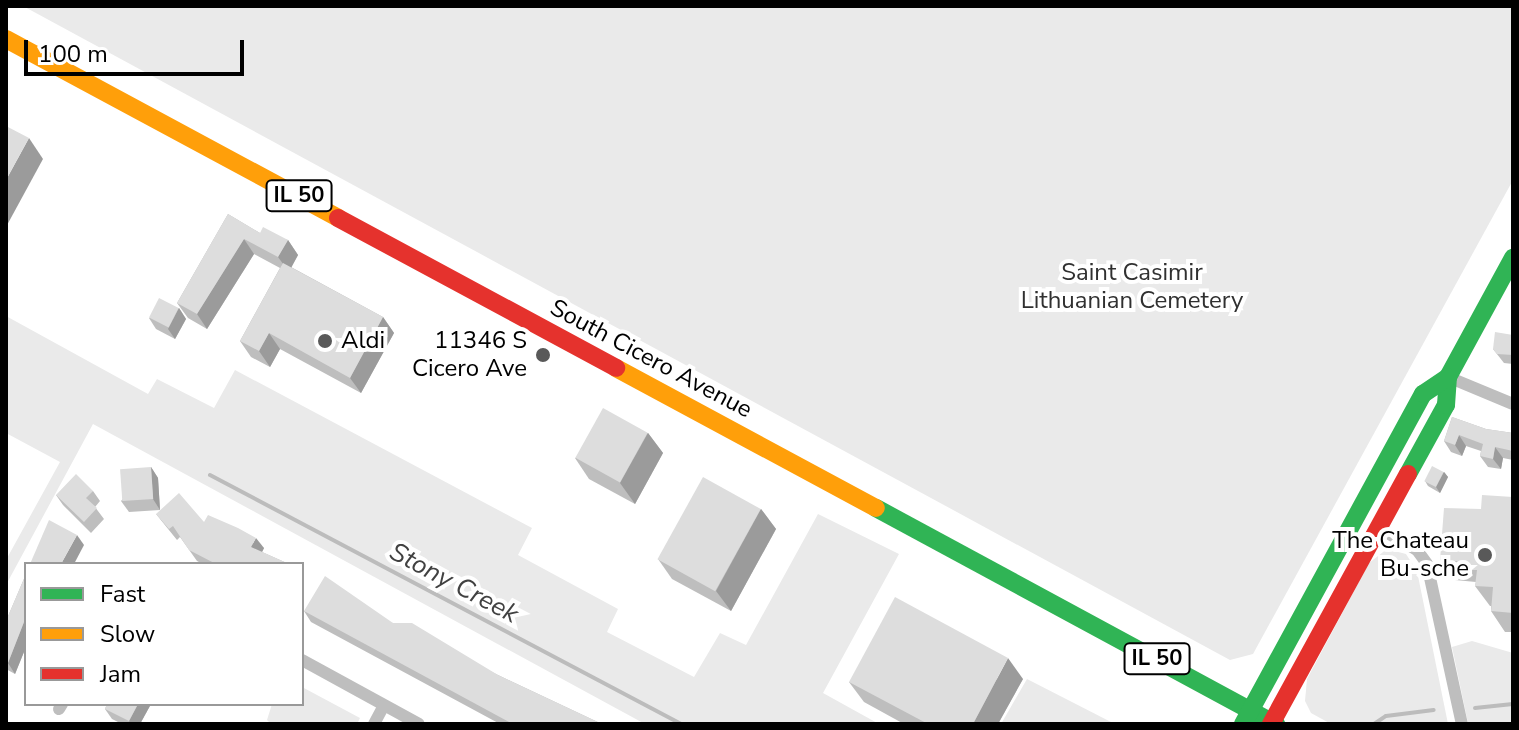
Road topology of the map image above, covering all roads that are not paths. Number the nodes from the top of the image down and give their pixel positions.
1 (6, 39) edge
2 (1513, 258) edge
3 (1448, 377) junction
4 (1513, 404) edge
5 (1379, 528) junction
6 (304, 661) edge
7 (384, 705) junction
8 (1247, 717) edge
9 (1275, 723) edge
10 (374, 724) edge
11 (419, 724) edge
12 (1462, 724) edge

1 - 8 main road, South Cicero Avenue / IL 50
2 - 3 main road
3 - 4 street
3 - 5 main road
3 - 8 main road
5 - 9 main road
5 - 12 street
6 - 7 street
7 - 10 street
7 - 11 street
8 - 9 main road, South Cicero Avenue / IL 50

